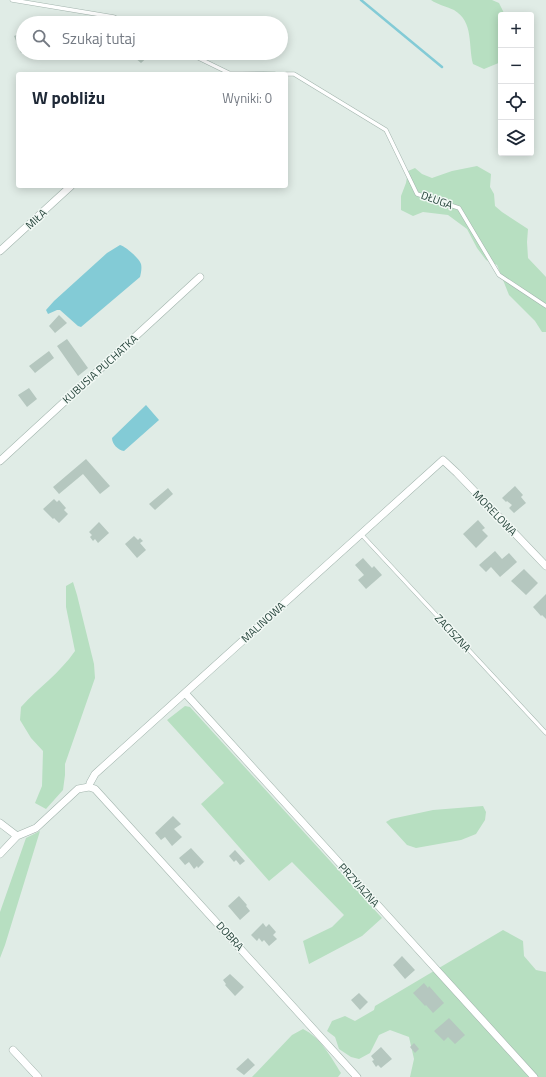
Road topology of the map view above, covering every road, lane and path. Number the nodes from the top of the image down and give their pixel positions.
1 (12, 0) edge
2 (108, 16) edge
3 (202, 60) edge
4 (227, 72) edge
5 (288, 74) edge
6 (69, 188) edge
7 (0, 251) edge
8 (200, 277) dead end
9 (546, 306) edge
10 (443, 460) joint
11 (0, 461) edge
12 (361, 534) junction
13 (546, 566) edge
14 (185, 692) junction
15 (546, 733) edge
16 (89, 787) junction
17 (0, 823) edge
18 (17, 836) junction
19 (0, 854) edge
20 (14, 1050) dead end
21 (38, 1077) edge
22 (358, 1077) edge
23 (534, 1077) edge

1 - 2 lane
3 - 4 lane
5 - 9 lane, DŁUGA
6 - 7 street, MIŁA
8 - 11 street, KUBUSIA PUCHATKA
10 - 12 street, MALINOWA
10 - 13 street, MORELOWA
12 - 14 street, MALINOWA
12 - 15 lane, ZACISZNA
14 - 16 street, MALINOWA
14 - 23 street, PRZYJAZNA
16 - 18 street
16 - 22 street, DOBRA
17 - 18 street
18 - 19 street
20 - 21 street

